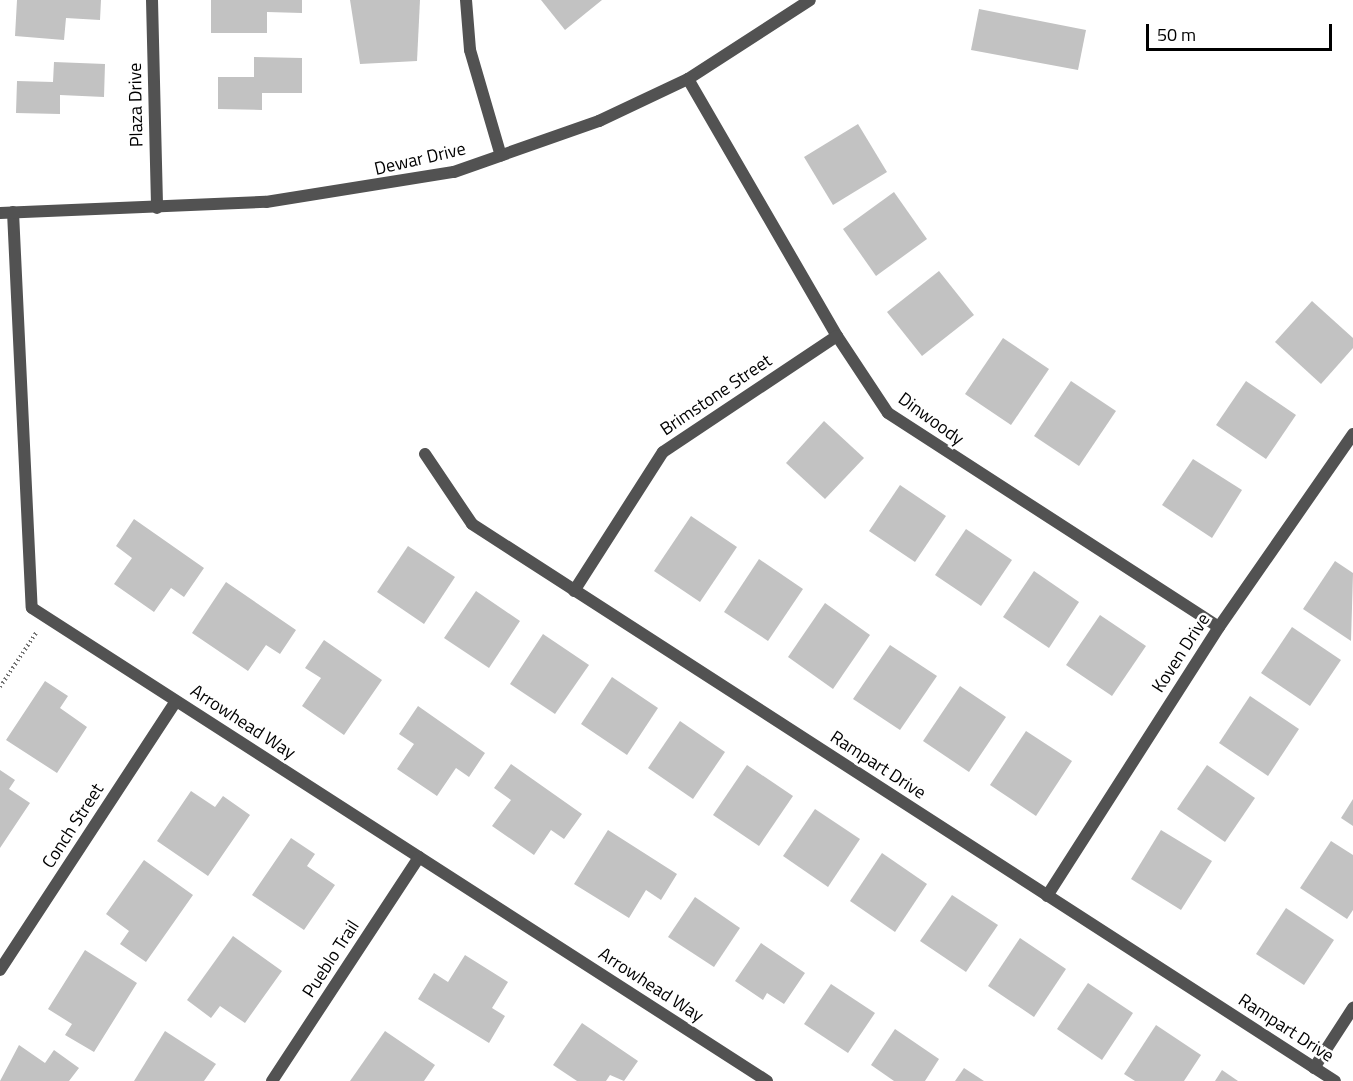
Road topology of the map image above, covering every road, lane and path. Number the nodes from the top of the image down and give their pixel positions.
1 (152, 0) edge
2 (466, 0) edge
3 (810, 0) edge
4 (688, 79) junction
5 (501, 156) junction
6 (157, 208) junction
7 (13, 212) junction
8 (0, 213) edge
9 (837, 336) junction
10 (1353, 434) edge
11 (425, 454) dead end
12 (574, 591) junction
13 (46, 618) junction
14 (1219, 627) junction
15 (0, 687) edge
16 (176, 701) junction
17 (419, 857) junction
18 (1047, 896) junction
19 (0, 970) edge
20 (1353, 1008) edge
21 (1314, 1068) junction
22 (272, 1081) edge
23 (767, 1081) edge
24 (1335, 1081) edge

1 - 6 street, Plaza Drive
2 - 5 street
3 - 4 street, Dewar Drive
4 - 5 street, Dewar Drive
4 - 9 street, Dinwoody
5 - 6 street, Dewar Drive
6 - 7 street, Dewar Drive
7 - 8 street, Dewar Drive
7 - 13 street, Arrowhead Way
9 - 12 street, Brimstone Street
9 - 14 street, Dinwoody
10 - 14 street, Koven Drive
11 - 12 street, Rampart Drive
12 - 18 street, Rampart Drive
13 - 15 path
13 - 16 street, Arrowhead Way
14 - 18 street, Koven Drive
16 - 17 street, Arrowhead Way
16 - 19 street, Conch Street
17 - 22 street, Pueblo Trail
17 - 23 street, Arrowhead Way
18 - 21 street, Rampart Drive
20 - 21 street
21 - 24 street, Rampart Drive

